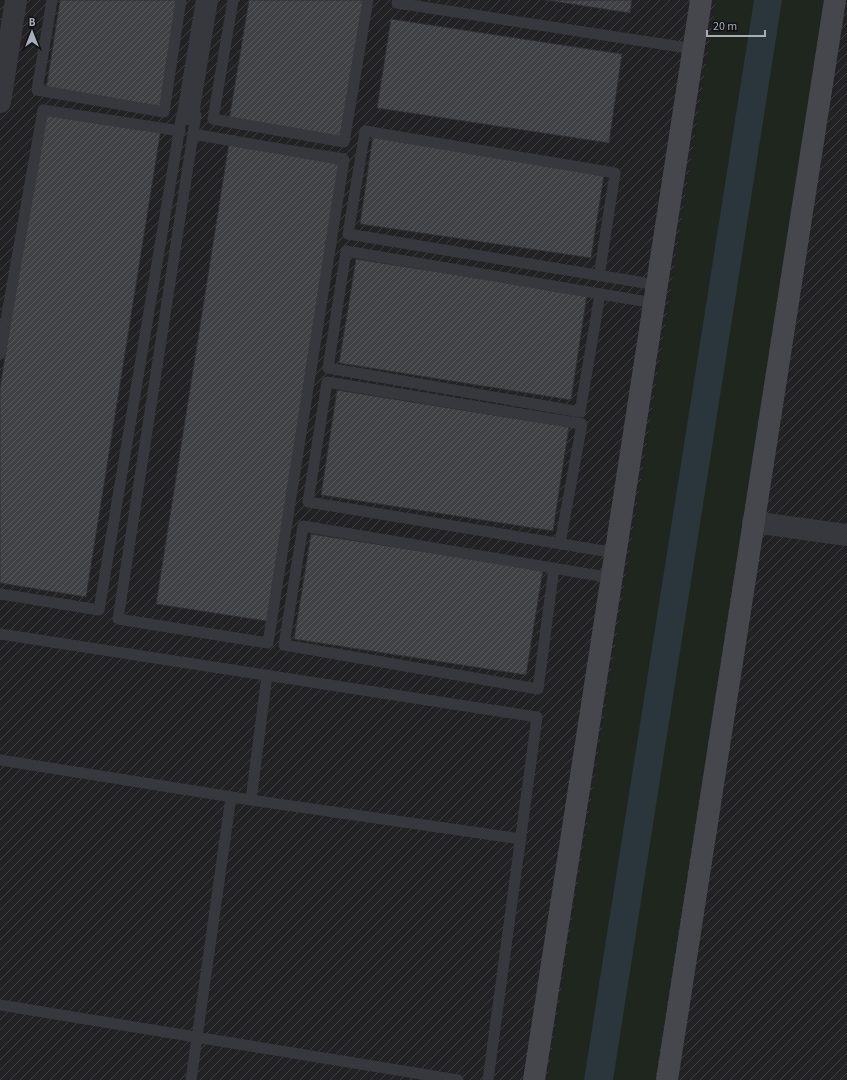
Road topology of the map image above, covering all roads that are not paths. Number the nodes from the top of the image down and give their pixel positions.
1 (16, 0) edge
2 (52, 0) edge
3 (181, 0) edge
4 (207, 0) edge
5 (234, 0) edge
6 (368, 0) edge
7 (702, 0) edge
8 (836, 0) edge
9 (397, 3) dead end
10 (694, 49) junction
11 (0, 102) edge
12 (187, 126) junction
13 (599, 276) junction
14 (600, 294) junction
15 (656, 294) junction
16 (0, 354) edge
17 (753, 522) junction
18 (847, 534) edge
19 (560, 543) junction
20 (616, 553) junction
21 (554, 568) junction
22 (612, 578) junction
23 (0, 594) edge
24 (0, 634) edge
25 (267, 675) junction
26 (0, 760) edge
27 (231, 797) junction
28 (251, 800) junction
29 (521, 839) junction
30 (0, 1005) edge
31 (197, 1037) junction
32 (442, 1079) edge
33 (191, 1080) edge
34 (458, 1080) edge
35 (488, 1080) edge
36 (534, 1080) edge
37 (667, 1080) edge

1 - 11 street
2 - 3 lane
4 - 12 street
5 - 6 lane
7 - 10 main road
8 - 17 main road
9 - 10 lane
10 - 15 main road
12 - 12 lane
12 - 16 lane
12 - 23 lane
13 - 13 lane
13 - 15 lane
14 - 14 lane
14 - 15 lane
15 - 20 main road
17 - 18 street
17 - 37 main road
19 - 19 lane
19 - 20 lane
20 - 22 main road
21 - 21 lane
21 - 22 lane
22 - 36 main road
24 - 25 lane
25 - 28 lane
25 - 29 lane
26 - 27 lane
27 - 28 lane
27 - 31 lane
28 - 29 lane
29 - 35 lane
30 - 31 lane
31 - 32 lane
31 - 33 lane
32 - 34 lane

